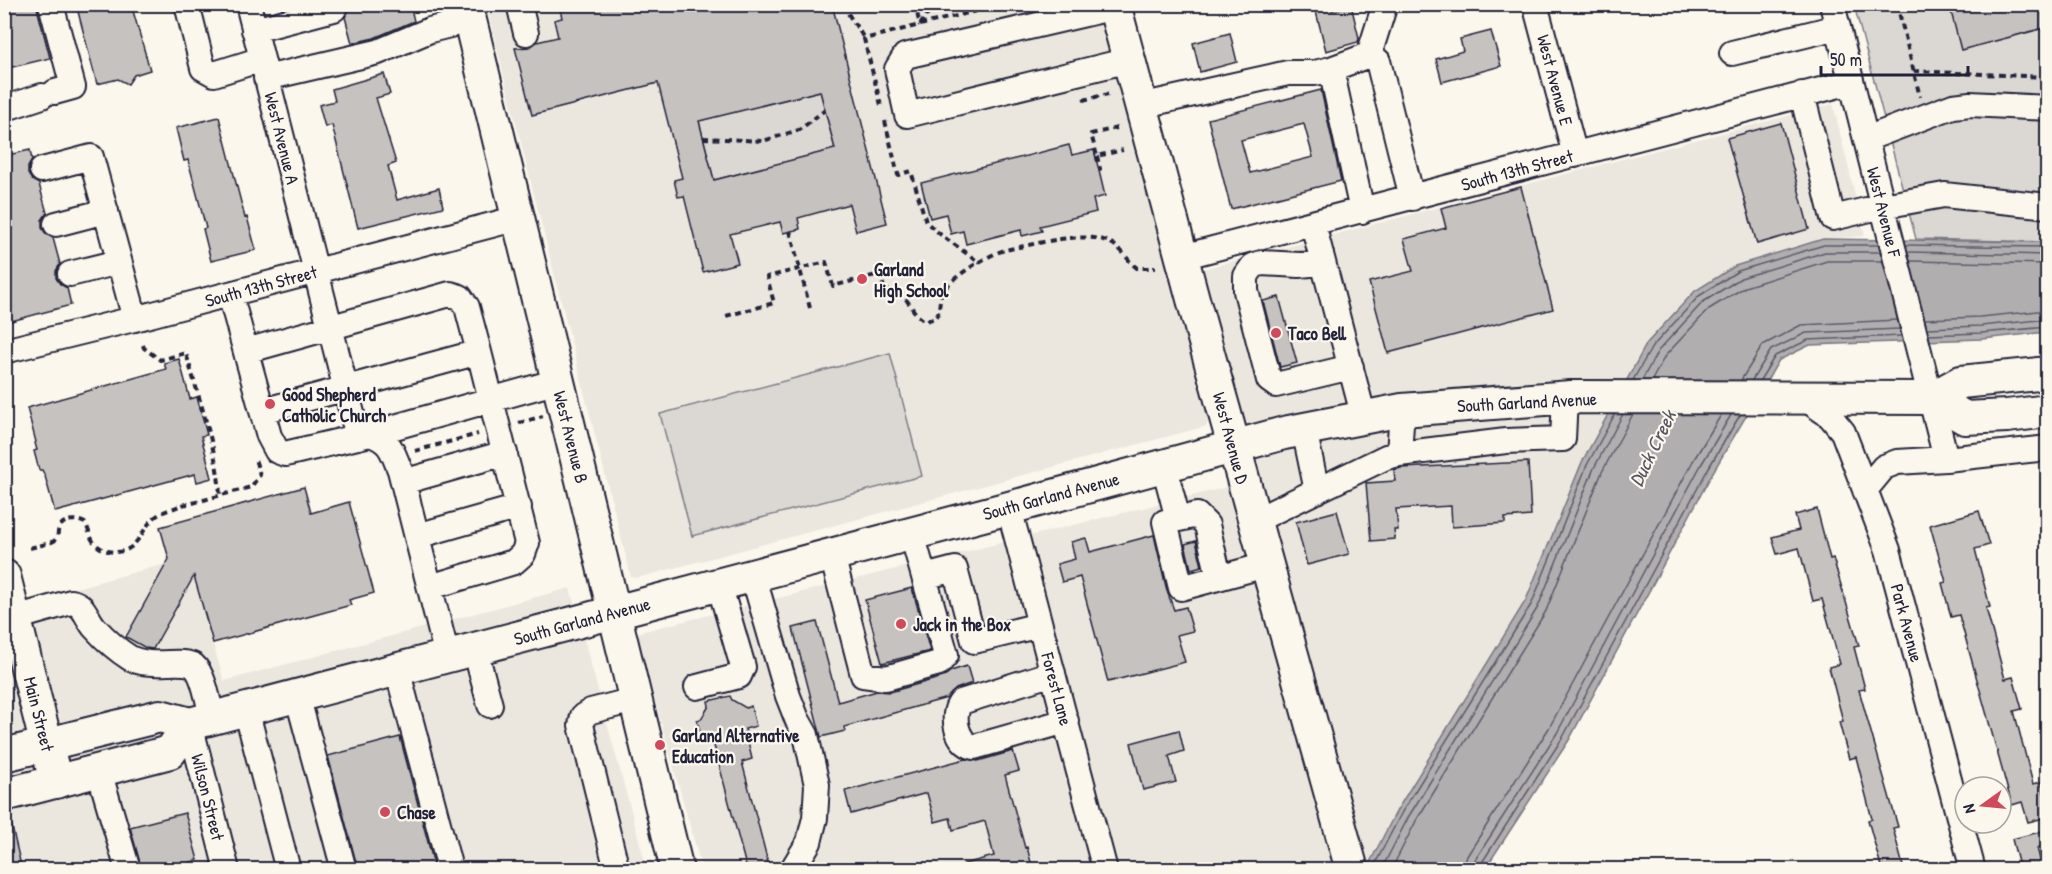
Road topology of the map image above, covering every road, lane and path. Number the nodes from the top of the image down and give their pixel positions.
1 (51, 4) edge
2 (187, 4) edge
3 (248, 4) edge
4 (519, 4) edge
5 (844, 4) edge
6 (915, 4) edge
7 (935, 4) edge
8 (1385, 4) edge
9 (1535, 4) edge
10 (1897, 4) edge
11 (1114, 6) edge
12 (334, 9) dead end
13 (468, 12) edge
14 (1835, 16) edge
15 (254, 30) junction
16 (526, 33) dead end
17 (864, 39) dead end
18 (1732, 53) dead end
19 (1369, 55) junction
20 (1129, 60) junction
21 (264, 69) junction
22 (1331, 69) junction
23 (1914, 71) junction
24 (2048, 77) edge
25 (1851, 82) junction
26 (1108, 94) dead end
27 (1803, 94) junction
28 (1083, 100) dead end
29 (7, 106) edge
30 (1140, 106) junction
31 (1923, 106) dead end
32 (2048, 108) edge
33 (825, 110) dead end
34 (1117, 128) dead end
35 (703, 138) dead end
36 (1866, 139) junction
37 (1123, 150) dead end
38 (1575, 155) junction
39 (1096, 156) junction
40 (1098, 169) dead end
41 (42, 170) dead end
42 (1412, 198) junction
43 (1883, 206) junction
44 (2048, 206) edge
45 (106, 211) junction
46 (1362, 211) junction
47 (518, 218) junction
48 (56, 224) dead end
49 (1313, 224) junction
50 (790, 231) dead end
51 (119, 262) junction
52 (1169, 263) junction
53 (1323, 263) junction
54 (799, 269) junction
55 (315, 272) junction
56 (70, 274) dead end
57 (230, 294) junction
58 (810, 308) dead end
59 (726, 316) dead end
60 (135, 319) junction
61 (330, 328) junction
62 (143, 345) dead end
63 (4, 351) edge
64 (246, 351) junction
65 (479, 352) junction
66 (1351, 368) junction
67 (2048, 373) edge
68 (558, 381) junction
69 (346, 388) junction
70 (1803, 397) junction
71 (1568, 398) junction
72 (492, 400) junction
73 (1934, 408) junction
74 (1402, 410) junction
75 (262, 411) junction
76 (2048, 411) edge
77 (545, 416) dead end
78 (1364, 418) junction
79 (512, 425) dead end
80 (1304, 429) junction
81 (485, 432) dead end
82 (358, 437) junction
83 (1234, 447) junction
84 (2048, 448) edge
85 (409, 453) dead end
86 (505, 453) junction
87 (1399, 454) junction
88 (1946, 459) junction
89 (1164, 466) junction
90 (260, 475) dead end
91 (403, 482) junction
92 (1317, 490) junction
93 (1865, 490) junction
94 (220, 496) junction
95 (519, 507) junction
96 (1009, 508) junction
97 (1179, 519) junction
98 (1254, 521) junction
99 (912, 534) junction
100 (417, 536) junction
101 (30, 548) dead end
102 (832, 555) junction
103 (1266, 565) junction
104 (753, 575) junction
105 (924, 577) junction
106 (1219, 577) junction
107 (5, 580) edge
108 (719, 584) junction
109 (430, 587) junction
110 (613, 612) junction
111 (15, 618) junction
112 (1040, 625) junction
113 (461, 652) junction
114 (397, 669) junction
115 (1053, 674) junction
116 (697, 687) dead end
117 (297, 695) junction
118 (634, 700) junction
119 (490, 705) dead end
120 (246, 709) junction
121 (201, 721) junction
122 (1066, 721) junction
123 (47, 744) junction
124 (4, 755) edge
125 (99, 771) junction
126 (56, 782) junction
127 (4, 795) edge
128 (1348, 855) edge
129 (223, 869) edge
130 (1101, 869) edge
131 (129, 870) edge
132 (288, 870) edge
133 (344, 870) edge
134 (446, 870) edge
135 (617, 870) edge
136 (677, 870) edge
137 (792, 870) edge
138 (1973, 870) edge

1 - 29 street
2 - 21 street
3 - 15 street, West Avenue A
4 - 16 street
5 - 17 path
6 - 7 path
8 - 19 street
9 - 38 street, West Avenue E
10 - 23 path
11 - 20 main road, West Avenue D
11 - 20 street
12 - 15 street
13 - 21 street
13 - 47 main road, West Avenue B
14 - 18 street
14 - 25 street, West Avenue F
15 - 21 street, West Avenue A
19 - 22 street
19 - 42 street
20 - 30 main road, West Avenue D
21 - 55 street, West Avenue A
22 - 30 street
22 - 46 street
23 - 24 path
23 - 31 path
25 - 27 street, South 13th Street
25 - 36 street, West Avenue F
26 - 28 path
27 - 38 street, South 13th Street
27 - 43 street
30 - 52 main road, West Avenue D
32 - 36 street
33 - 35 path
34 - 39 path
36 - 43 street, West Avenue F
37 - 39 path
38 - 42 street, South 13th Street
39 - 40 path
41 - 45 street
42 - 46 street, South 13th Street
43 - 44 street
43 - 73 street, West Avenue F
45 - 48 street
45 - 51 street
46 - 49 street, South 13th Street
47 - 55 street, South 13th Street
47 - 68 main road, West Avenue B
49 - 52 street, South 13th Street
49 - 53 street
50 - 54 path
51 - 56 street
51 - 60 street
52 - 54 path
52 - 83 main road, West Avenue D
53 - 66 street
53 - 66 street
54 - 58 path
54 - 59 path
55 - 57 street, South 13th Street
55 - 61 street, West Avenue A
57 - 60 street, South 13th Street
57 - 64 street
60 - 63 street, South 13th Street
61 - 64 street
61 - 65 street
61 - 69 street, West Avenue A
62 - 94 path
64 - 75 street
65 - 69 street
65 - 72 street
66 - 78 street
67 - 73 main road
68 - 72 street
68 - 110 main road, West Avenue B
69 - 75 street
69 - 82 street, West Avenue A
70 - 71 main road, South Garland Avenue
70 - 73 main road, South Garland Avenue
70 - 93 street, Park Avenue
71 - 74 main road, South Garland Avenue
71 - 87 street
72 - 82 street
72 - 86 street
73 - 76 main road
73 - 88 street
74 - 78 main road, South Garland Avenue
74 - 87 street
75 - 82 street
77 - 79 path
78 - 80 main road, South Garland Avenue
80 - 83 main road, South Garland Avenue
80 - 92 street
81 - 85 path
82 - 91 street
83 - 89 main road, South Garland Avenue
83 - 98 main road, West Avenue D
84 - 88 street
86 - 91 street
86 - 95 street
87 - 92 street
88 - 93 street
89 - 96 main road, South Garland Avenue
89 - 97 street
90 - 94 path
91 - 100 street
92 - 98 street
93 - 138 street, Park Avenue
94 - 101 path
95 - 100 street
95 - 109 street
96 - 99 main road, South Garland Avenue
96 - 112 street, Forest Lane
97 - 106 street
97 - 106 street
98 - 103 main road, West Avenue D
99 - 102 main road, South Garland Avenue
99 - 105 street
100 - 109 street
102 - 104 main road, South Garland Avenue
102 - 105 street
103 - 106 street
103 - 128 main road, West Avenue D
104 - 108 main road, South Garland Avenue
104 - 137 street
105 - 112 street
107 - 111 main road, Main Street
108 - 110 main road, South Garland Avenue
108 - 116 street
109 - 113 street
110 - 113 main road, South Garland Avenue
110 - 118 main road, West Avenue B
111 - 121 street, Wilson Street
111 - 123 main road, Main Street
112 - 115 street, Forest Lane
113 - 114 main road, South Garland Avenue
113 - 119 street
114 - 117 main road, South Garland Avenue
114 - 134 street
115 - 122 street, Forest Lane
115 - 122 street
117 - 120 main road, South Garland Avenue
117 - 133 street
118 - 135 street
118 - 136 main road, West Avenue B
120 - 121 main road, South Garland Avenue
120 - 132 street
121 - 123 main road, South Garland Avenue
121 - 125 main road
121 - 129 street, Wilson Street
122 - 130 street, Forest Lane
123 - 124 main road, South Garland Avenue
123 - 126 main road, Main Street
125 - 126 main road
125 - 131 street
126 - 127 main road

